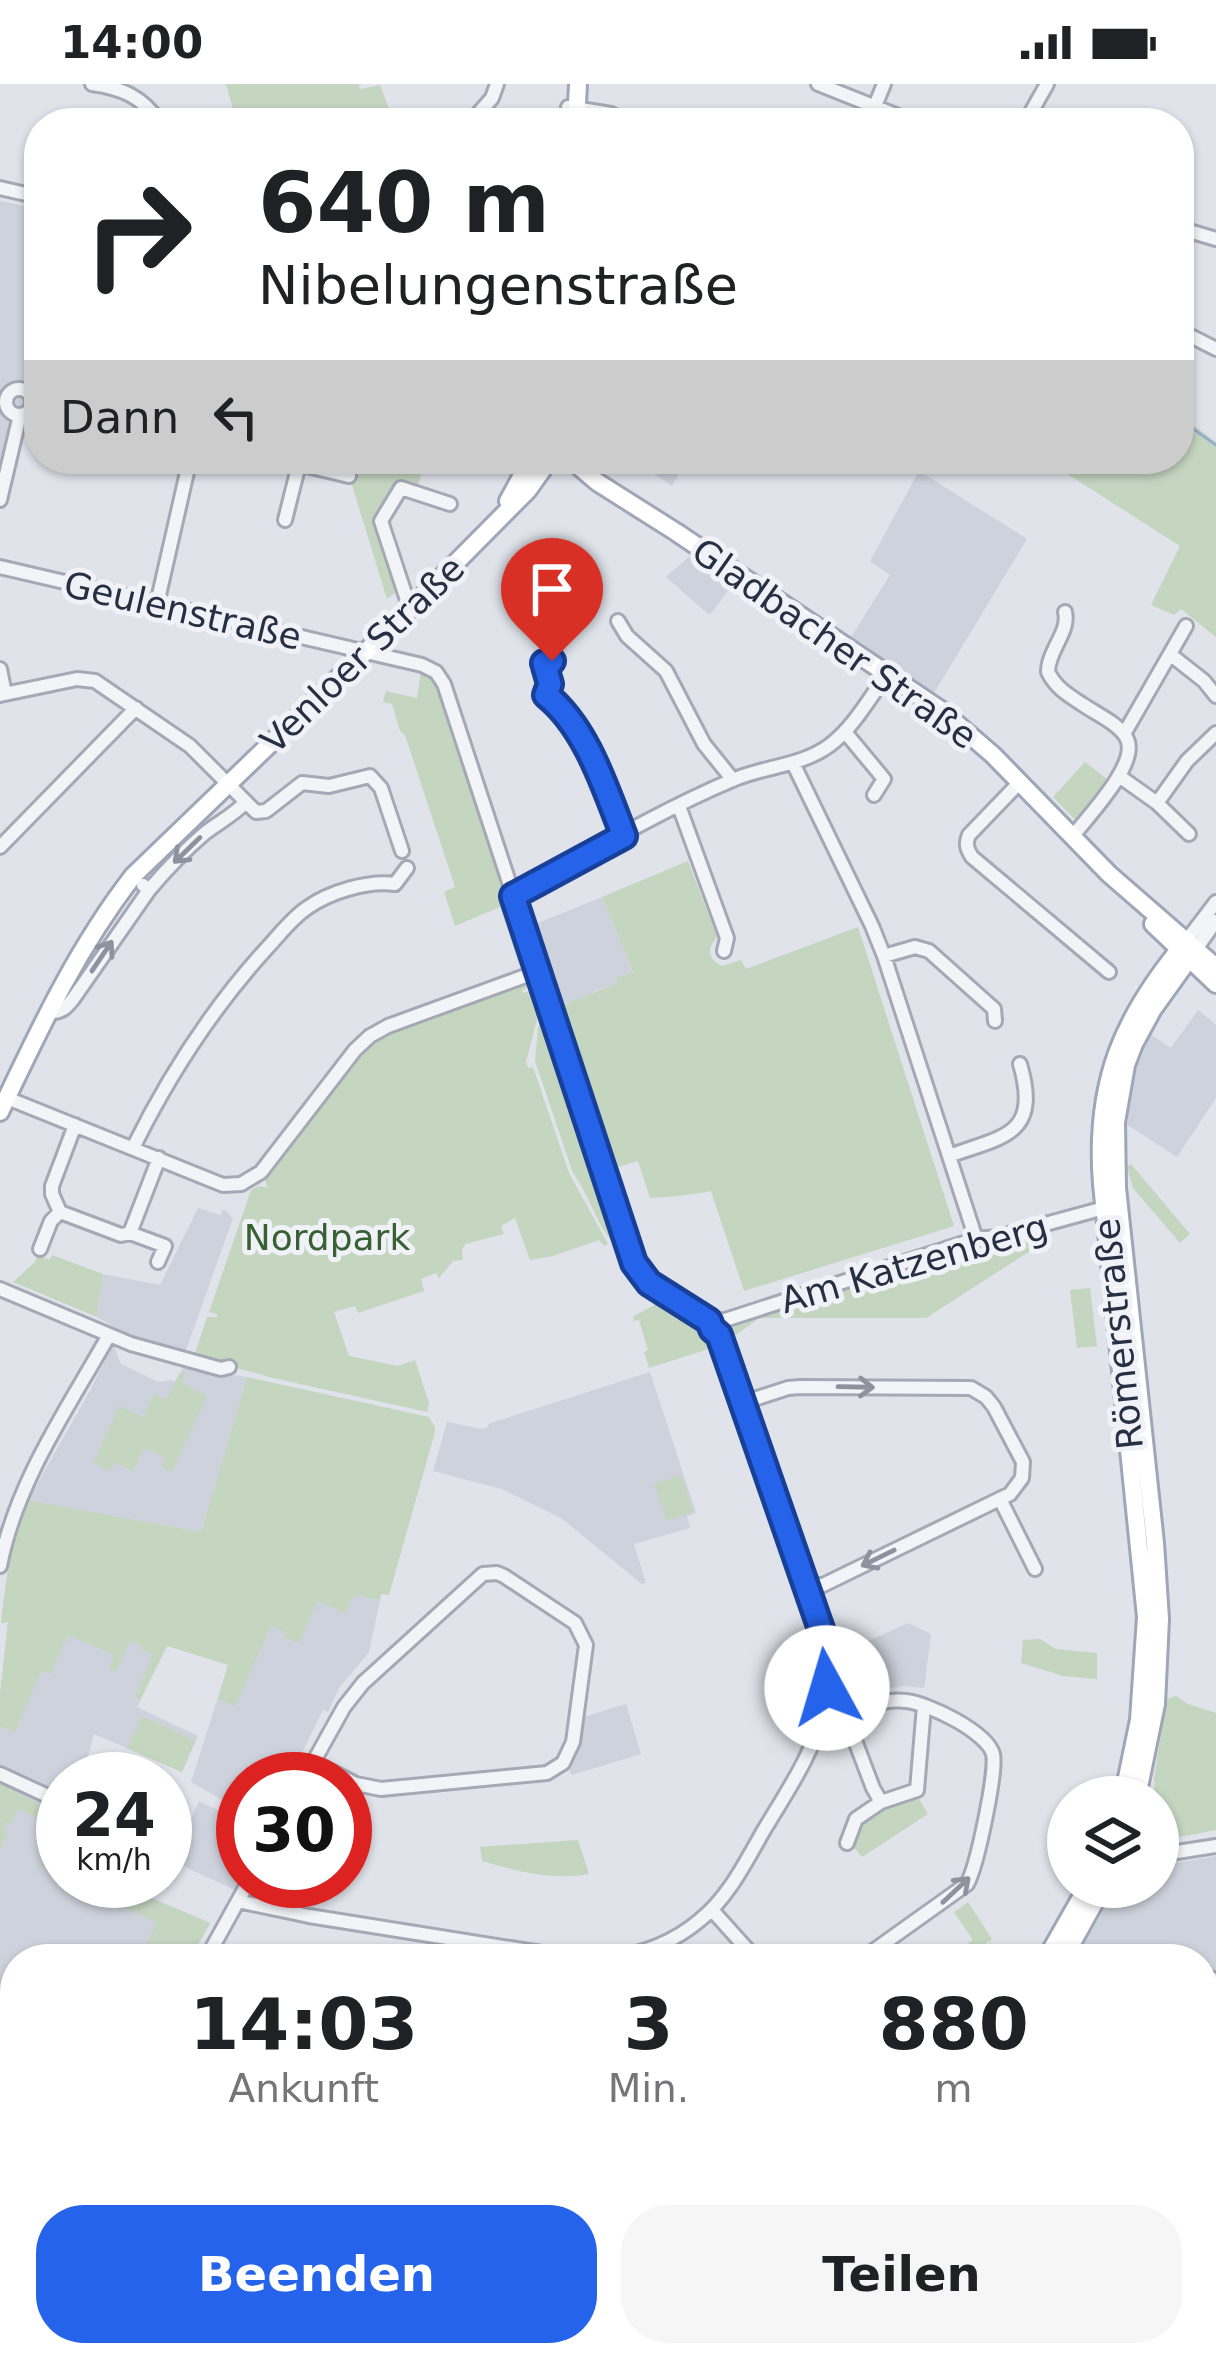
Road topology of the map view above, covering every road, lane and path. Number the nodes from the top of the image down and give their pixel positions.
1 (92, 84) edge
2 (818, 84) edge
3 (884, 84) edge
4 (874, 106) junction
5 (149, 108) edge
6 (879, 108) edge
7 (24, 391) edge
8 (24, 413) edge
9 (20, 415) junction
10 (187, 474) edge
11 (296, 474) edge
12 (536, 474) edge
13 (571, 474) edge
14 (588, 474) edge
15 (597, 482) junction
16 (0, 500) edge
17 (450, 503) dead end
18 (285, 520) dead end
19 (0, 567) edge
20 (157, 604) junction
21 (410, 609) junction
22 (1065, 612) dead end
23 (536, 618) dead end
24 (617, 621) dead end
25 (1186, 626) dead end
26 (365, 653) junction
27 (1171, 655) junction
28 (0, 669) edge
29 (888, 673) junction
30 (2, 694) edge
31 (1216, 696) edge
32 (136, 708) junction
33 (845, 732) junction
34 (1216, 733) edge
35 (1124, 734) junction
36 (1204, 744) junction
37 (1215, 756) edge
38 (793, 763) junction
39 (1119, 776) junction
40 (733, 780) junction
41 (1020, 782) junction
42 (228, 785) junction
43 (874, 794) dead end
44 (245, 803) junction
45 (1157, 803) junction
46 (679, 806) junction
47 (1190, 834) dead end
48 (624, 836) junction
49 (1073, 836) junction
50 (0, 847) edge
51 (402, 851) dead end
52 (407, 868) dead end
53 (133, 876) junction
54 (149, 890) junction
55 (513, 896) junction
56 (1216, 902) edge
57 (1216, 921) edge
58 (1187, 950) junction
59 (724, 951) dead end
60 (884, 956) junction
61 (1216, 967) edge
62 (539, 971) junction
63 (1109, 972) dead end
64 (1216, 984) edge
65 (49, 1012) junction
66 (995, 1021) dead end
67 (1020, 1064) dead end
68 (3, 1102) edge
69 (75, 1126) junction
70 (134, 1148) junction
71 (949, 1156) junction
72 (159, 1158) junction
73 (1114, 1207) junction
74 (60, 1212) junction
75 (130, 1233) junction
76 (976, 1239) junction
77 (40, 1249) dead end
78 (158, 1262) dead end
79 (0, 1289) edge
80 (725, 1320) junction
81 (709, 1321) junction
82 (109, 1335) junction
83 (719, 1335) junction
84 (229, 1367) dead end
85 (742, 1403) junction
86 (1000, 1499) junction
87 (0, 1566) edge
88 (1035, 1569) dead end
89 (812, 1590) junction
90 (826, 1696) junction
91 (924, 1706) junction
92 (843, 1709) junction
93 (823, 1714) junction
94 (314, 1762) joint
95 (0, 1774) edge
96 (1127, 1776) edge
97 (1141, 1776) edge
98 (36, 1791) edge
99 (881, 1802) junction
100 (847, 1843) dead end
101 (1216, 1846) edge
102 (1179, 1852) edge
103 (234, 1908) edge
104 (271, 1908) edge
105 (1075, 1908) edge
106 (1091, 1908) edge
107 (712, 1910) junction
108 (214, 1944) edge
109 (483, 1944) edge
110 (665, 1944) edge
111 (743, 1944) edge
112 (884, 1944) edge
113 (1055, 1944) edge
114 (1071, 1944) edge

1 - 5 street
2 - 4 street
3 - 4 street
4 - 6 street
7 - 9 street
8 - 9 street
9 - 16 street
10 - 20 street
11 - 18 street
12 - 21 main road, Venloer Straße
13 - 15 main road, Gladbacher Straße
14 - 15 main road, Gladbacher Straße
15 - 29 main road, Gladbacher Straße
17 - 21 street
19 - 20 street, Geulenstraße
20 - 26 street, Geulenstraße
21 - 26 main road, Venloer Straße
22 - 35 street
23 - 48 street
24 - 40 street
25 - 27 street
26 - 42 main road, Venloer Straße
26 - 55 street, Geulenstraße
27 - 31 street
27 - 35 street
28 - 30 street
29 - 33 street
29 - 41 main road, Gladbacher Straße
30 - 32 street
32 - 42 street
32 - 50 street
33 - 38 street
33 - 43 street
34 - 36 street
35 - 39 street
36 - 37 street
36 - 45 street
38 - 40 street
38 - 60 street
39 - 45 street
39 - 49 street
40 - 46 street
41 - 49 main road, Gladbacher Straße
41 - 63 street
42 - 44 street
42 - 53 main road, Venloer Straße
44 - 51 street, Venloer Straße
44 -> 54 street, Venloer Straße
45 - 47 street
46 - 48 street
46 - 59 street
48 - 55 street
49 - 58 main road, Gladbacher Straße
52 - 70 street
53 - 54 street
53 - 65 main road, Venloer Straße
65 -> 54 street, Venloer Straße
55 - 62 street
56 - 58 street, Römerstraße
57 - 58 street, Römerstraße
58 - 61 main road, Gladbacher Straße
58 - 64 main road, Gladbacher Straße
58 - 73 main road, Römerstraße
60 - 66 street
60 - 71 street
62 - 72 street
62 - 81 street
65 - 68 main road, Venloer Straße
67 - 71 street
68 - 69 street
69 - 70 street
69 - 74 street
70 - 72 street
71 - 76 street
72 - 75 street
73 - 76 street, Am Katzenberg
73 - 96 main road, Römerstraße
73 - 97 main road, Römerstraße
74 - 75 street
74 - 77 street
75 - 78 street
76 - 80 street, Am Katzenberg
79 - 82 street
80 - 81 street, Am Katzenberg
80 - 83 street
81 - 83 street
82 - 84 street
82 - 87 street
83 - 85 street
85 -> 86 street
85 - 89 street
86 - 88 street
86 -> 89 street
89 - 90 street
90 - 92 street
90 - 93 street
91 - 92 street
91 - 99 street
112 -> 91 street
92 - 93 street
92 - 99 street
93 - 107 street
94 - 94 street
95 - 98 street
99 - 100 street
101 - 102 street
103 - 108 street
104 - 109 street
105 - 113 main road
106 - 114 main road
107 - 110 street
107 - 111 street

